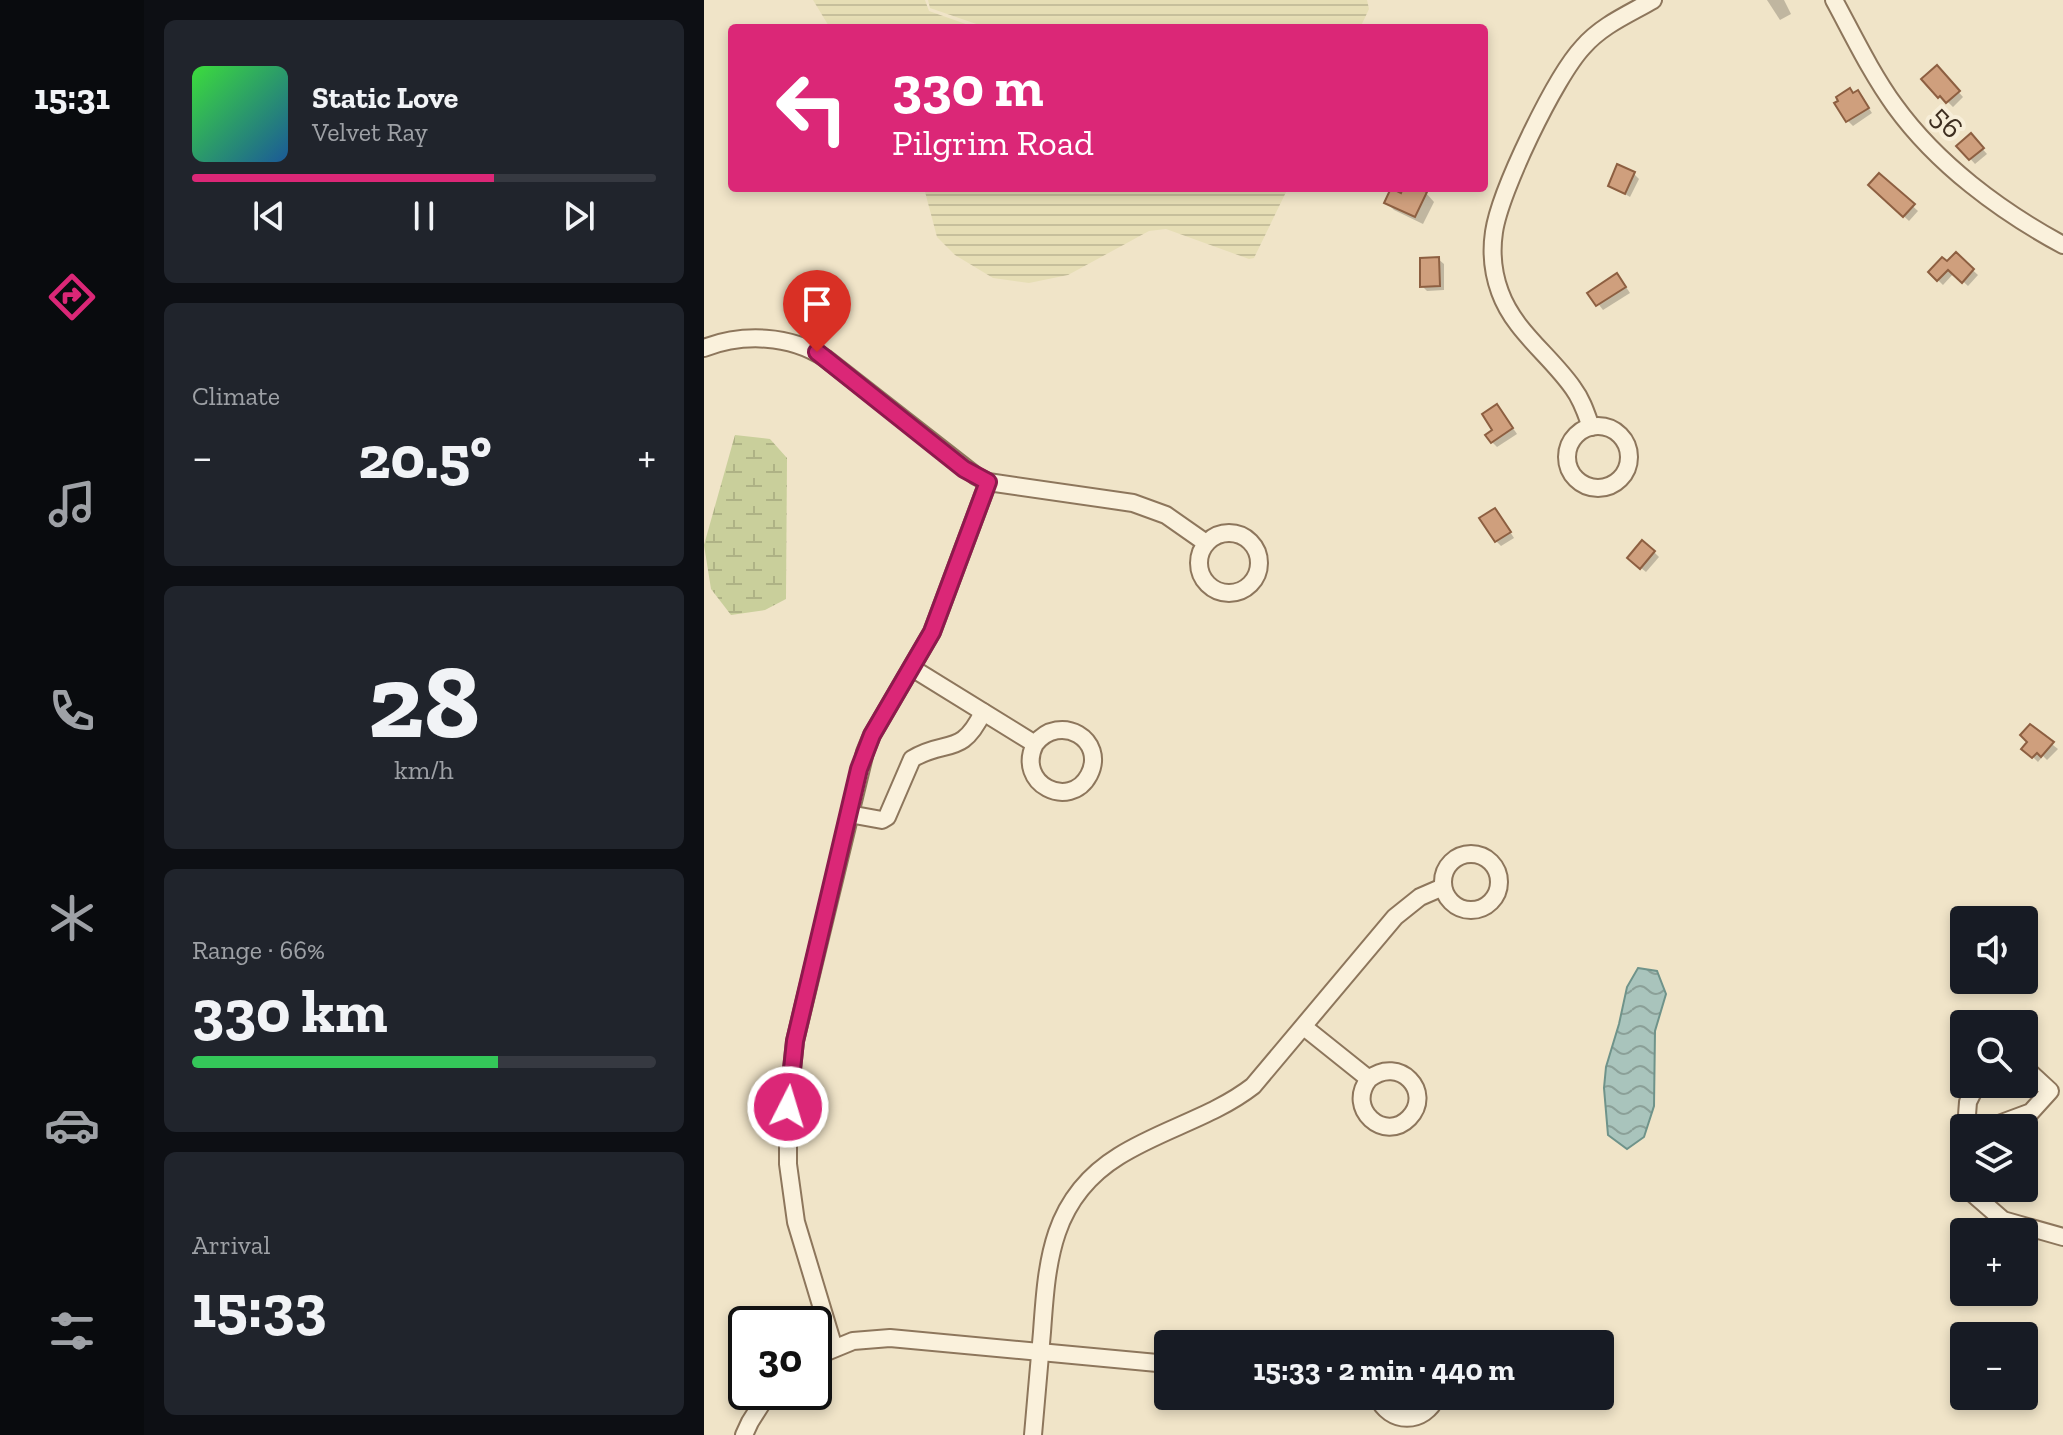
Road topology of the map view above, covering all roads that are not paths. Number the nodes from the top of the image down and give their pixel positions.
1 (1653, 0) edge
2 (1834, 0) edge
3 (2063, 245) edge
4 (704, 348) edge
5 (1591, 427) dead end
6 (988, 482) junction
7 (1206, 543) dead end
8 (912, 668) junction
9 (983, 712) junction
10 (1035, 744) dead end
11 (849, 814) junction
12 (1443, 887) dead end
13 (1304, 1027) junction
14 (1369, 1079) dead end
15 (2038, 1080) edge
16 (2026, 1114) edge
17 (1982, 1202) edge
18 (2063, 1237) edge
19 (834, 1348) joint
20 (1040, 1353) junction
21 (1154, 1363) edge
22 (758, 1410) edge
23 (1387, 1410) edge
24 (1427, 1410) edge
25 (744, 1435) edge
26 (1033, 1435) edge

1 - 5 street
2 - 3 street, 56
4 - 6 street
6 - 7 street
6 - 8 street
8 - 9 street
8 - 11 street
9 - 10 street
9 - 11 street
11 - 19 street
12 - 13 street
13 - 14 street
13 - 20 street
15 - 16 street
17 - 18 street
19 - 20 street
20 - 21 street
20 - 26 street
22 - 25 street
23 - 24 street

